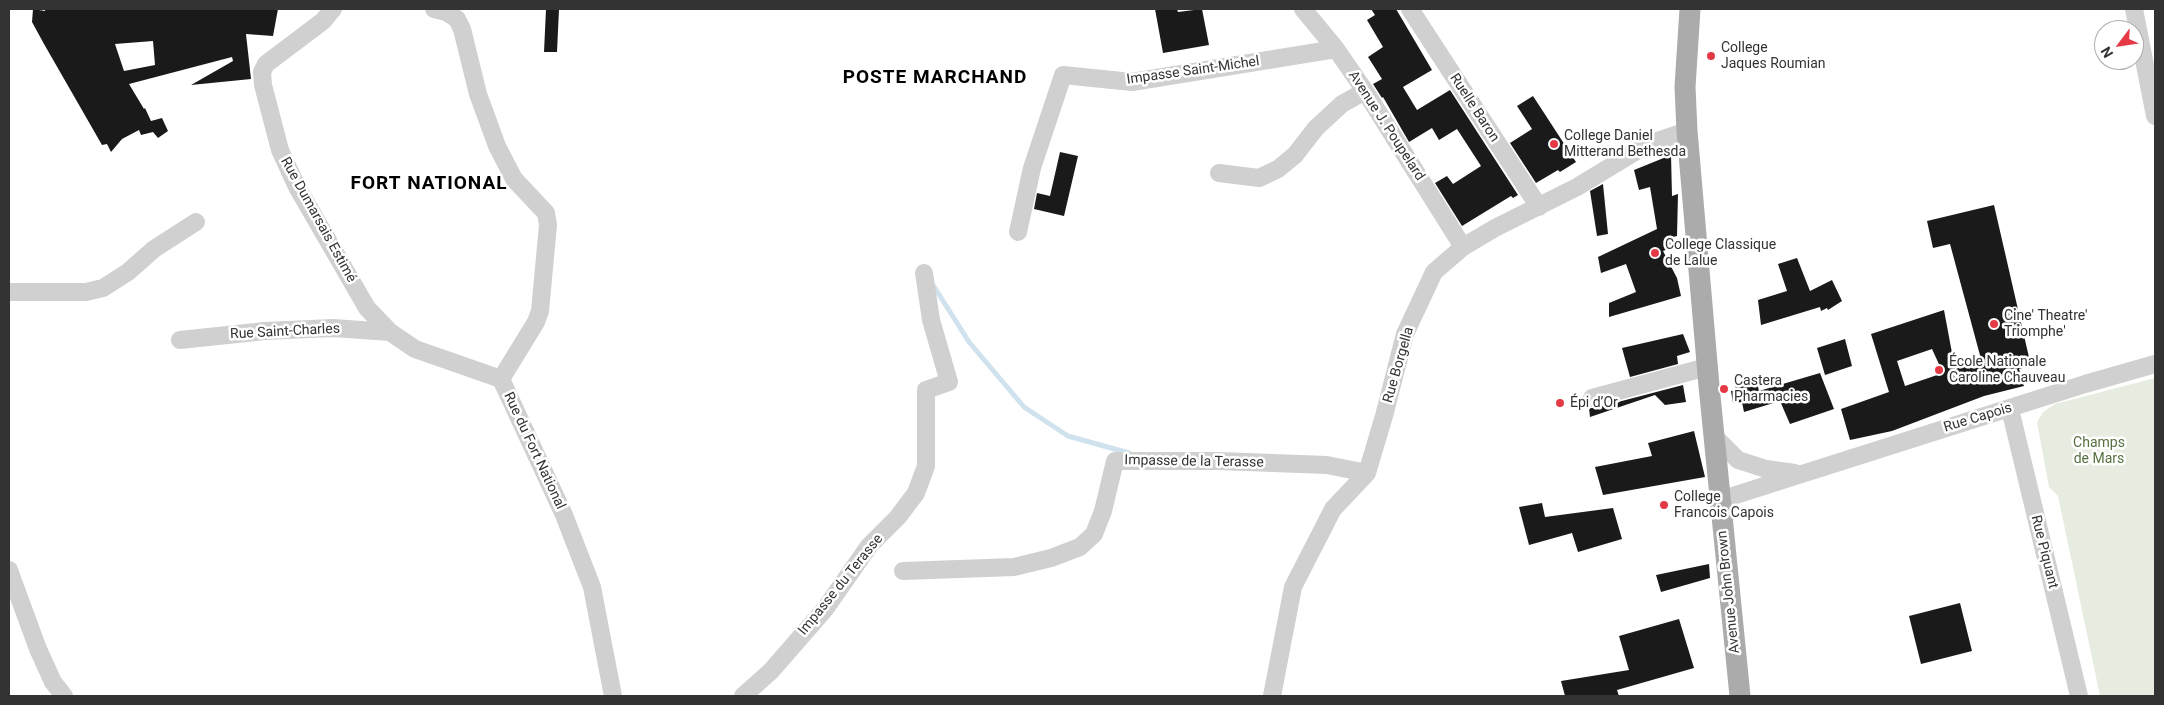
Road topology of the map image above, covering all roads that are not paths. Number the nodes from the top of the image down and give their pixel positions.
1 (333, 9) edge
2 (434, 9) edge
3 (1303, 9) edge
4 (1410, 9) edge
5 (1690, 9) edge
6 (2134, 9) edge
7 (1336, 49) junction
8 (1365, 91) junction
9 (2155, 116) edge
10 (1688, 131) junction
11 (1219, 173) dead end
12 (1539, 207) junction
13 (196, 222) dead end
14 (1018, 232) dead end
15 (1463, 247) junction
16 (924, 274) dead end
17 (9, 292) edge
18 (390, 332) junction
19 (180, 340) dead end
20 (2155, 364) edge
21 (1707, 367) junction
22 (501, 379) junction
23 (1592, 398) dead end
24 (2010, 409) junction
25 (1714, 437) junction
26 (1367, 472) junction
27 (1800, 474) junction
28 (1720, 500) junction
29 (9, 570) edge
30 (903, 571) dead end
31 (64, 696) edge
32 (613, 696) edge
33 (743, 696) edge
34 (1272, 696) edge
35 (1740, 696) edge
36 (2079, 696) edge

1 - 18 street, Rue Dumarsais Estimé
2 - 22 street, Rue du Fort National
3 - 7 street, Avenue J. Poupelard
4 - 12 street, Ruelle Baron
5 - 10 main road, Avenue John Brown
6 - 9 street
7 - 8 street, Avenue J. Poupelard
7 - 14 street, Impasse Saint-Michel
8 - 11 street
8 - 15 street, Avenue J. Poupelard
10 - 12 street, Rue Borgella
10 - 21 main road, Avenue John Brown
12 - 15 street, Rue Borgella
13 - 17 street
15 - 26 street, Rue Borgella
16 - 33 street, Impasse du Terasse
18 - 19 street, Rue Saint-Charles
18 - 22 street, Rue Dumarsais Estimé
20 - 24 street, Rue Capois
21 - 23 street
21 - 25 main road, Avenue John Brown
22 - 32 street, Rue du Fort National
24 - 27 street, Rue Capois
24 - 36 street, Rue Piquant
25 - 27 street, Rue Capois
25 - 28 main road, Avenue John Brown
26 - 30 street, Impasse de la Terasse
26 - 34 street, Rue Borgella
27 - 28 street, Rue Capois
28 - 35 main road, Avenue John Brown
29 - 31 street

